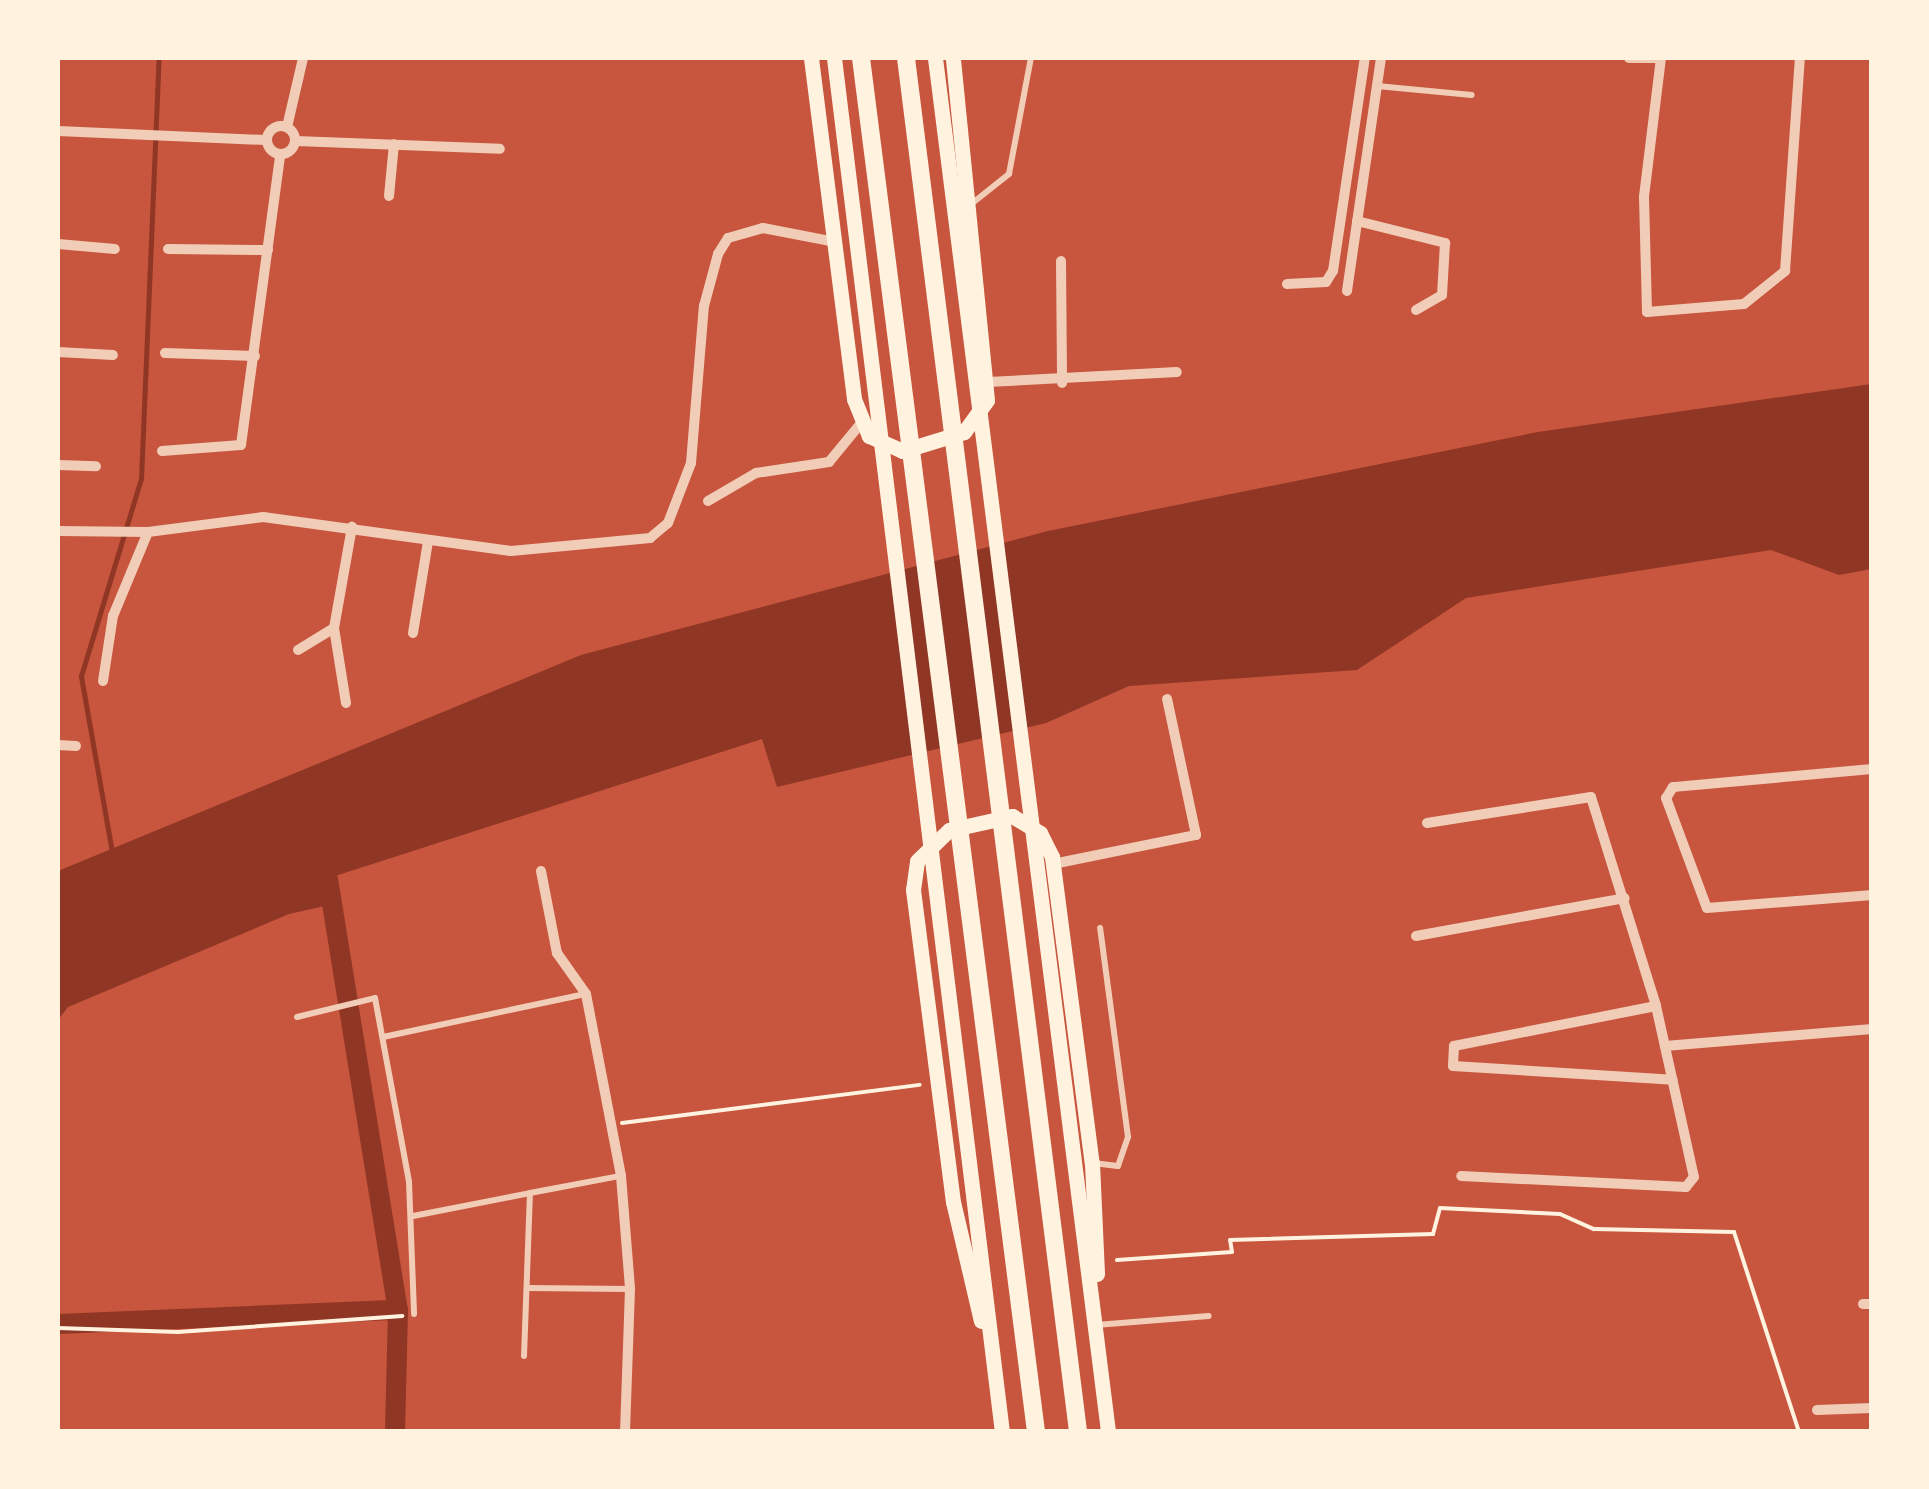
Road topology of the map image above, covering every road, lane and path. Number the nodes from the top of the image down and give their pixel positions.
1 (303, 58) edge
2 (811, 58) edge
3 (834, 58) edge
4 (861, 58) edge
5 (906, 58) edge
6 (935, 58) edge
7 (953, 58) edge
8 (1030, 58) edge
9 (1364, 58) edge
10 (1381, 58) edge
11 (1629, 58) edge
12 (1659, 58) edge
13 (1800, 58) edge
14 (1377, 86) junction
15 (1472, 95) dead end
16 (287, 127) junction
17 (58, 131) edge
18 (266, 140) junction
19 (296, 141) junction
20 (394, 144) junction
21 (500, 148) dead end
22 (280, 155) junction
23 (389, 196) dead end
24 (970, 205) junction
25 (1358, 222) junction
26 (835, 242) junction
27 (58, 244) edge
28 (116, 248) dead end
29 (168, 249) dead end
30 (268, 250) junction
31 (1061, 261) dead end
32 (1286, 284) dead end
33 (1347, 291) dead end
34 (1416, 310) dead end
35 (58, 352) edge
36 (165, 352) dead end
37 (113, 355) dead end
38 (256, 356) junction
39 (1177, 372) dead end
40 (988, 382) junction
41 (1062, 383) junction
42 (862, 422) junction
43 (162, 451) dead end
44 (58, 464) edge
45 (96, 466) dead end
46 (708, 501) dead end
47 (352, 527) junction
48 (58, 531) edge
49 (148, 532) junction
50 (428, 541) junction
51 (334, 628) junction
52 (412, 632) dead end
53 (298, 650) dead end
54 (103, 681) dead end
55 (1167, 699) dead end
56 (346, 703) dead end
57 (58, 745) edge
58 (76, 746) dead end
59 (1872, 769) edge
60 (1428, 824) dead end
61 (1053, 864) junction
62 (541, 871) dead end
63 (1872, 894) edge
64 (1625, 898) junction
65 (1100, 928) dead end
66 (1416, 936) dead end
67 (586, 994) junction
68 (1656, 1006) junction
69 (296, 1017) dead end
70 (1872, 1029) edge
71 (383, 1036) junction
72 (1671, 1046) junction
73 (1673, 1080) junction
74 (931, 1084) dead end
75 (612, 1124) junction
76 (1092, 1163) junction
77 (621, 1176) junction
78 (1461, 1176) dead end
79 (530, 1193) junction
80 (412, 1216) junction
81 (1117, 1260) dead end
82 (527, 1288) junction
83 (630, 1290) junction
84 (414, 1314) dead end
85 (1209, 1316) dead end
86 (391, 1317) dead end
87 (1094, 1317) junction
88 (58, 1328) edge
89 (524, 1356) dead end
90 (994, 1373) junction
91 (1872, 1408) edge
92 (1817, 1410) dead end
93 (624, 1432) edge
94 (1002, 1432) edge
95 (1036, 1432) edge
96 (1078, 1432) edge
97 (1108, 1432) edge
98 (1799, 1432) edge

1 - 16 street
2 - 26 main road
3 - 90 main road
4 - 95 main road
5 - 96 main road
6 - 87 main road
7 - 24 main road
8 - 24 lane
9 - 32 street
10 - 14 street
11 - 12 street
12 - 13 street
14 - 15 lane
14 - 25 street
16 - 18 street
16 - 19 street
17 - 18 street
18 - 22 street
19 - 20 street
19 - 22 street
20 - 21 street
20 - 23 street
22 - 30 street
24 - 40 main road
25 - 33 street
25 - 34 street
26 - 42 main road
26 - 50 street
27 - 28 street
29 - 30 street
30 - 38 street
31 - 41 street
35 - 37 street
36 - 38 street
38 - 43 street
39 - 41 street
40 - 41 street
40 - 42 main road
42 - 46 street
44 - 45 street
47 - 49 street
47 - 50 street
47 - 51 street
48 - 49 street
49 - 54 street
50 - 52 street
51 - 53 street
51 - 56 street
55 - 61 street
57 - 58 street
59 - 63 street
60 - 64 street
61 - 76 main road
61 - 90 main road
62 - 67 street
64 - 66 street
64 - 68 street
65 - 76 lane
67 - 71 lane
67 - 75 street
68 - 72 street
68 - 73 street
69 - 71 lane
70 - 72 street
71 - 80 lane
72 - 73 street
73 - 78 street
74 - 75 path
75 - 77 street
76 - 87 main road
77 - 79 lane
77 - 83 street
79 - 80 lane
79 - 82 lane
80 - 84 lane
81 - 98 path
82 - 83 lane
82 - 89 lane
83 - 93 street
85 - 87 lane
86 - 88 path
87 - 97 main road
90 - 94 main road
91 - 92 street

